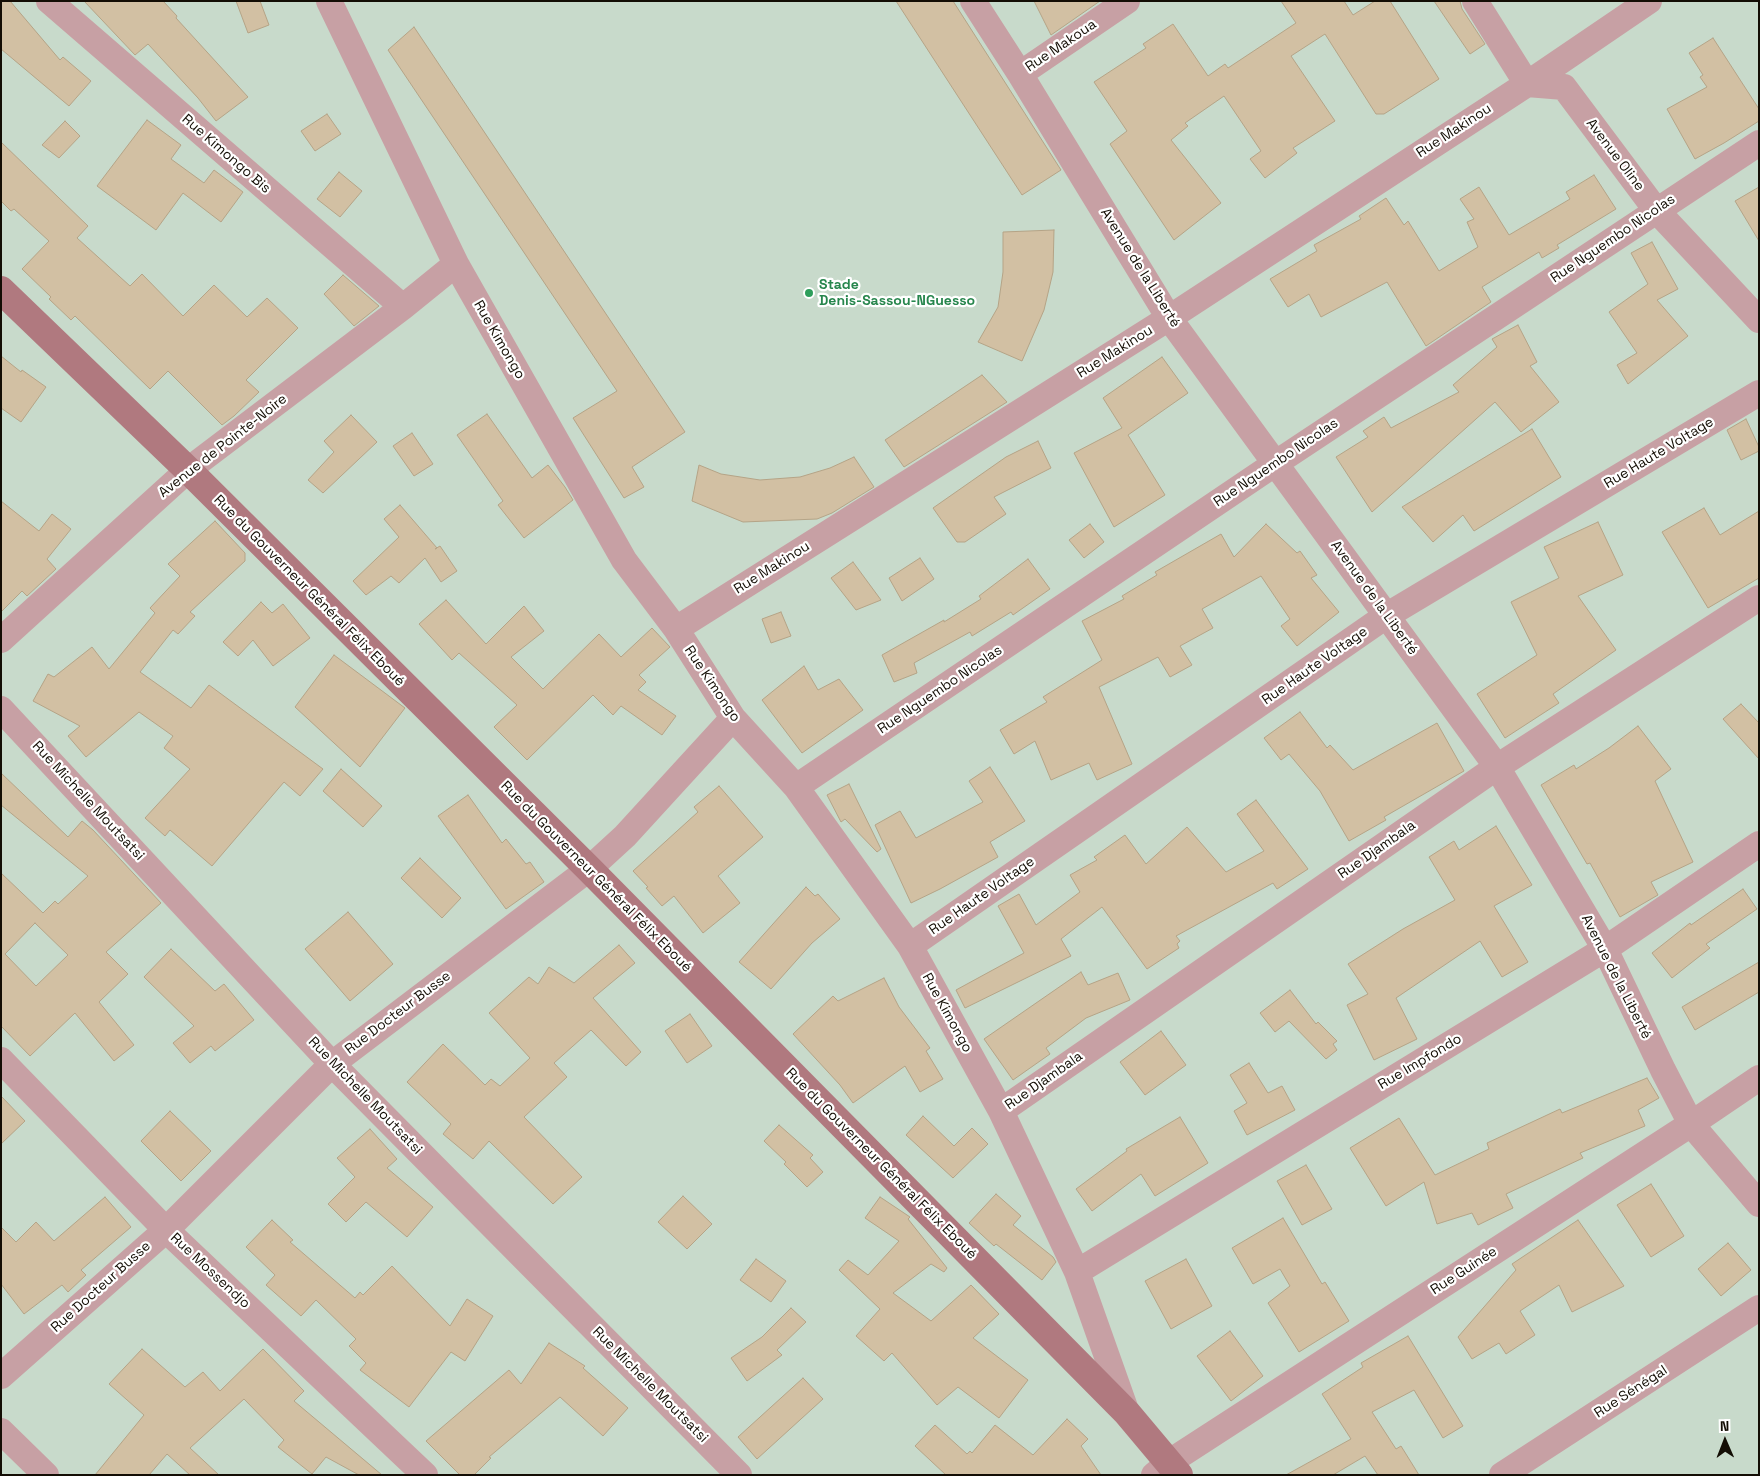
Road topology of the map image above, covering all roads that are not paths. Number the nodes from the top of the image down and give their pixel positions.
1 (49, 1) edge
2 (329, 1) edge
3 (973, 1) edge
4 (1127, 1) edge
5 (1475, 1) edge
6 (1649, 1) edge
7 (1020, 74) junction
8 (1527, 84) junction
9 (1759, 143) edge
10 (1656, 210) junction
11 (456, 264) junction
12 (1, 290) edge
13 (403, 307) junction
14 (1169, 318) junction
15 (1759, 320) edge
16 (1759, 392) edge
17 (1276, 463) junction
18 (188, 470) junction
19 (1759, 598) edge
20 (1386, 616) junction
21 (676, 628) junction
22 (1, 640) edge
23 (1, 709) edge
24 (733, 718) junction
25 (1497, 767) junction
26 (796, 787) junction
27 (1759, 844) edge
28 (589, 869) junction
29 (910, 946) junction
30 (1605, 949) junction
31 (1, 1060) edge
32 (332, 1064) junction
33 (1759, 1078) edge
34 (1001, 1111) junction
35 (1691, 1124) junction
36 (1759, 1204) edge
37 (166, 1230) junction
38 (1077, 1272) junction
39 (1759, 1308) edge
40 (1, 1376) edge
41 (1128, 1412) junction
42 (1, 1431) edge
43 (1167, 1471) edge
44 (46, 1475) edge
45 (425, 1475) edge
46 (739, 1475) edge
47 (1502, 1475) edge

1 - 13 street, Rue Kimongo Bis
2 - 11 street, Rue Kimongo
3 - 7 street, Avenue de la Liberté
4 - 7 street, Rue Makoua
5 - 8 street
6 - 8 street, Rue Makinou
7 - 14 street, Avenue de la Liberté
8 - 10 street, Avenue Oline
8 - 14 street, Rue Makinou
9 - 10 street, Rue Nguembo Nicolas
10 - 15 street, Avenue Oline
10 - 17 street, Rue Nguembo Nicolas
11 - 13 street, Avenue de Pointe-Noire
11 - 21 street, Rue Kimongo
12 - 18 main road, Rue du Gouverneur Général Félix Eboué
13 - 18 street, Avenue de Pointe-Noire
14 - 17 street, Avenue de la Liberté
14 - 21 street, Rue Makinou
16 - 20 street, Rue Haute Voltage
17 - 20 street, Avenue de la Liberté
17 - 26 street, Rue Nguembo Nicolas
18 - 22 street, Avenue de Pointe-Noire
18 - 28 main road, Rue du Gouverneur Général Félix Eboué
19 - 25 street, Rue Djambala
20 - 25 street, Avenue de la Liberté
20 - 29 street, Rue Haute Voltage
21 - 24 street, Rue Kimongo
23 - 32 street, Rue Michelle Moutsatsi
24 - 26 street, Rue Kimongo
24 - 28 street, Rue Docteur Busse
25 - 30 street, Avenue de la Liberté
25 - 34 street, Rue Djambala
26 - 29 street, Rue Kimongo
27 - 30 street, Rue Impfondo
28 - 32 street, Rue Docteur Busse
28 - 41 main road, Rue du Gouverneur Général Félix Eboué
29 - 34 street, Rue Kimongo
30 - 35 street, Avenue de la Liberté
30 - 38 street, Rue Impfondo
31 - 37 street, Rue Mossendjo
32 - 37 street, Rue Docteur Busse
32 - 46 street, Rue Michelle Moutsatsi
33 - 35 street, Rue Guinée
34 - 38 street, Rue Kimongo
35 - 36 street, Avenue de la Liberté
35 - 43 street, Rue Guinée
37 - 40 street, Rue Docteur Busse
37 - 45 street, Rue Mossendjo
38 - 41 street, Rue Kimongo
39 - 47 street, Rue Sénégal
41 - 43 main road, Rue du Gouverneur Général Félix Eboué
42 - 44 street

